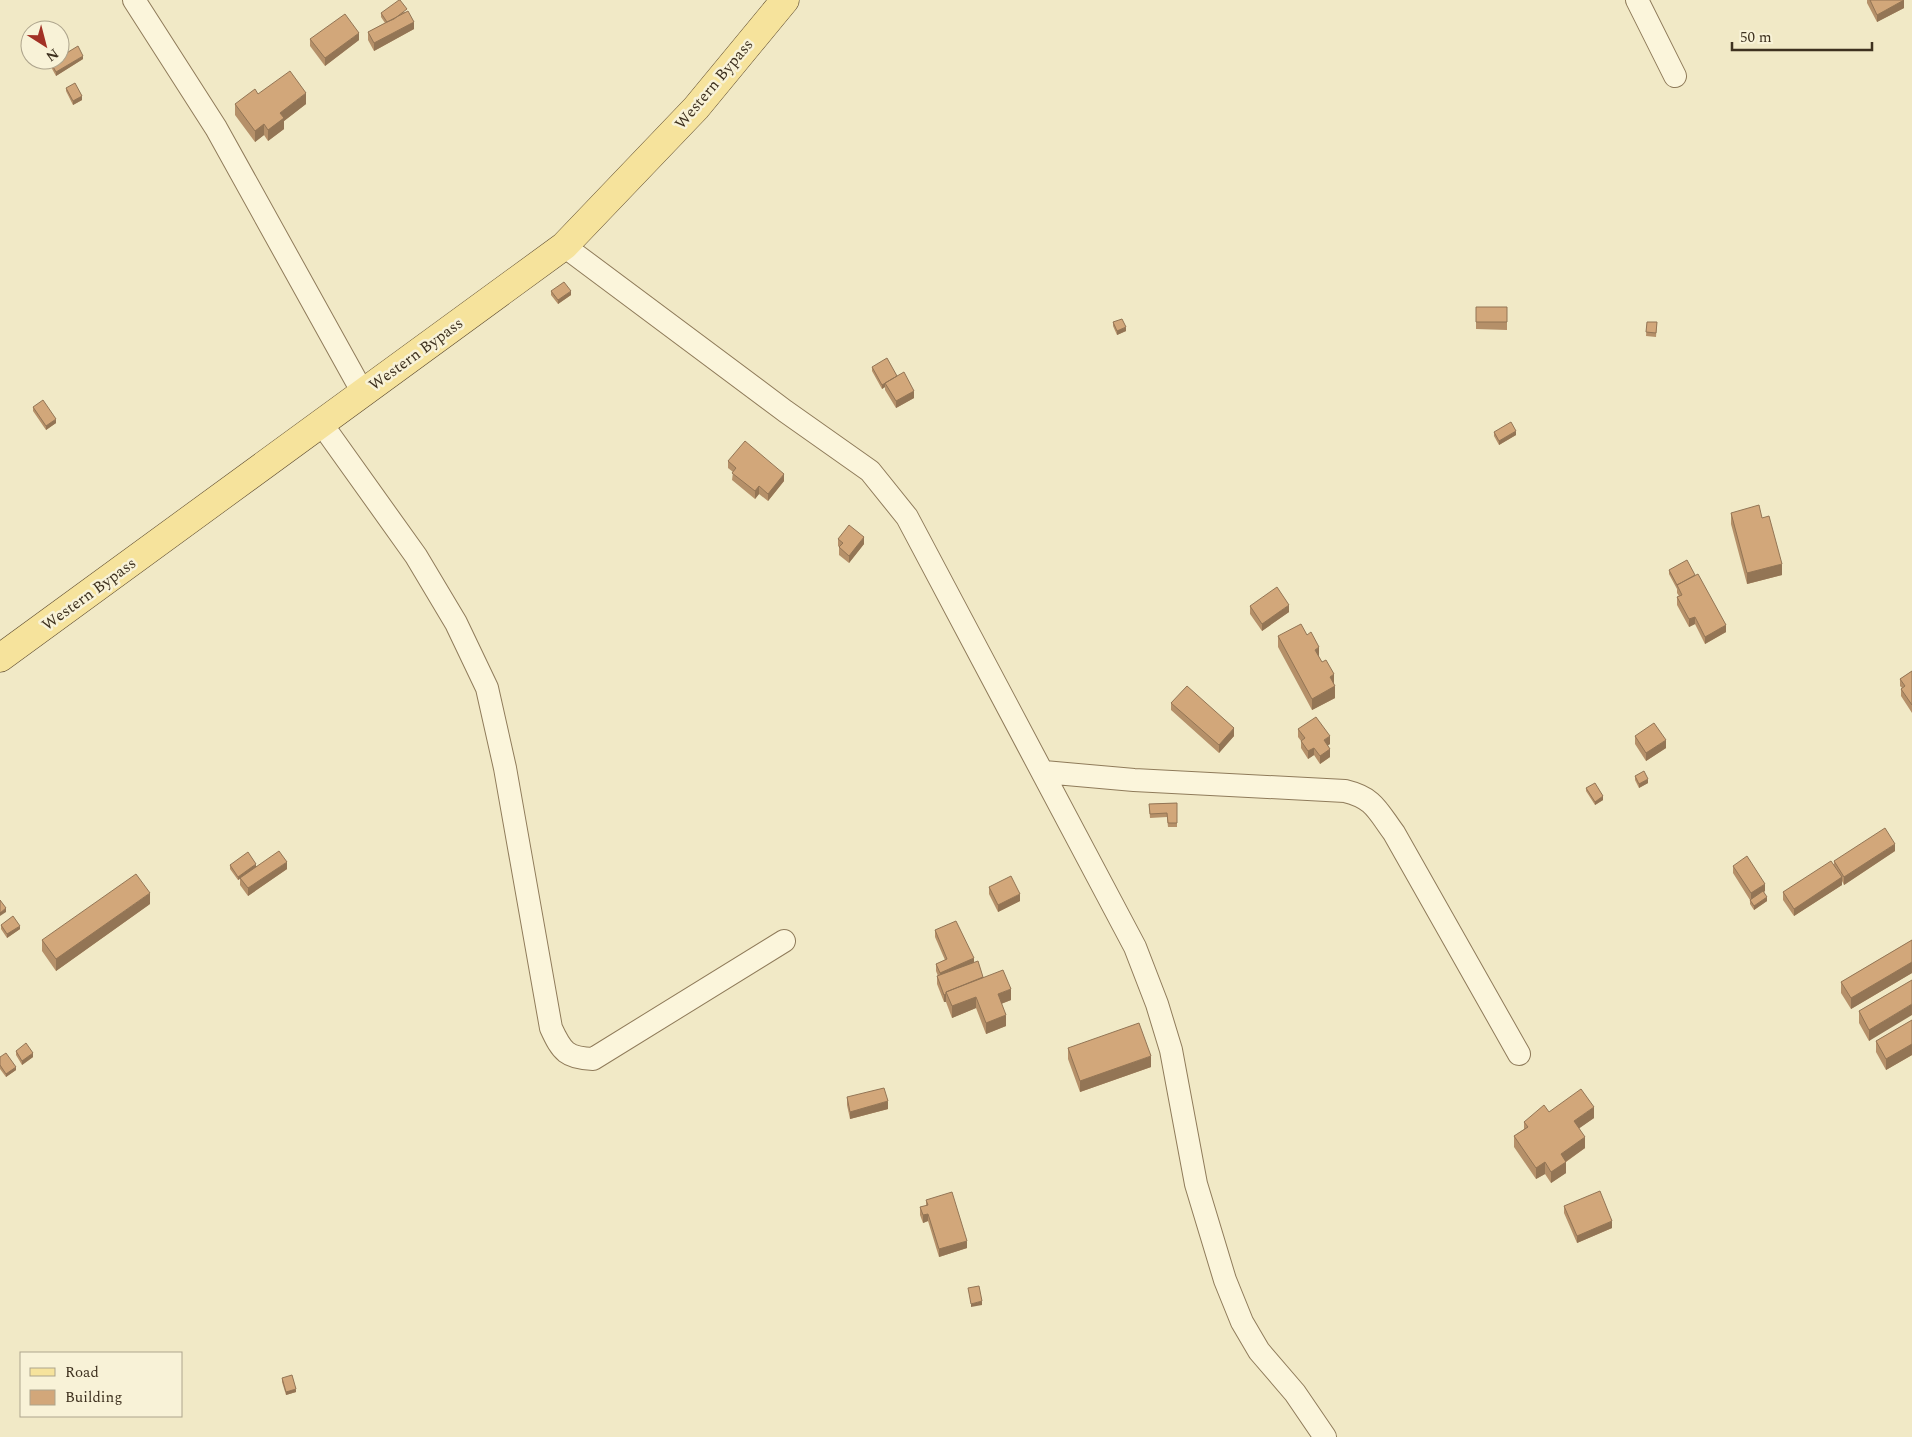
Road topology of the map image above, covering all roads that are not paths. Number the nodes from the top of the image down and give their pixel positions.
1 (134, 0) edge
2 (785, 0) edge
3 (1637, 0) edge
4 (1675, 76) dead end
5 (564, 246) junction
6 (363, 393) junction
7 (321, 423) junction
8 (0, 658) edge
9 (1044, 772) junction
10 (784, 941) dead end
11 (1519, 1054) dead end
12 (1325, 1437) edge

1 - 6 street
2 - 5 main road, Western Bypass
3 - 4 street
5 - 6 main road, Western Bypass
5 - 9 street
6 - 7 main road, Western Bypass
7 - 8 main road, Western Bypass
7 - 10 street
9 - 11 street
9 - 12 street

